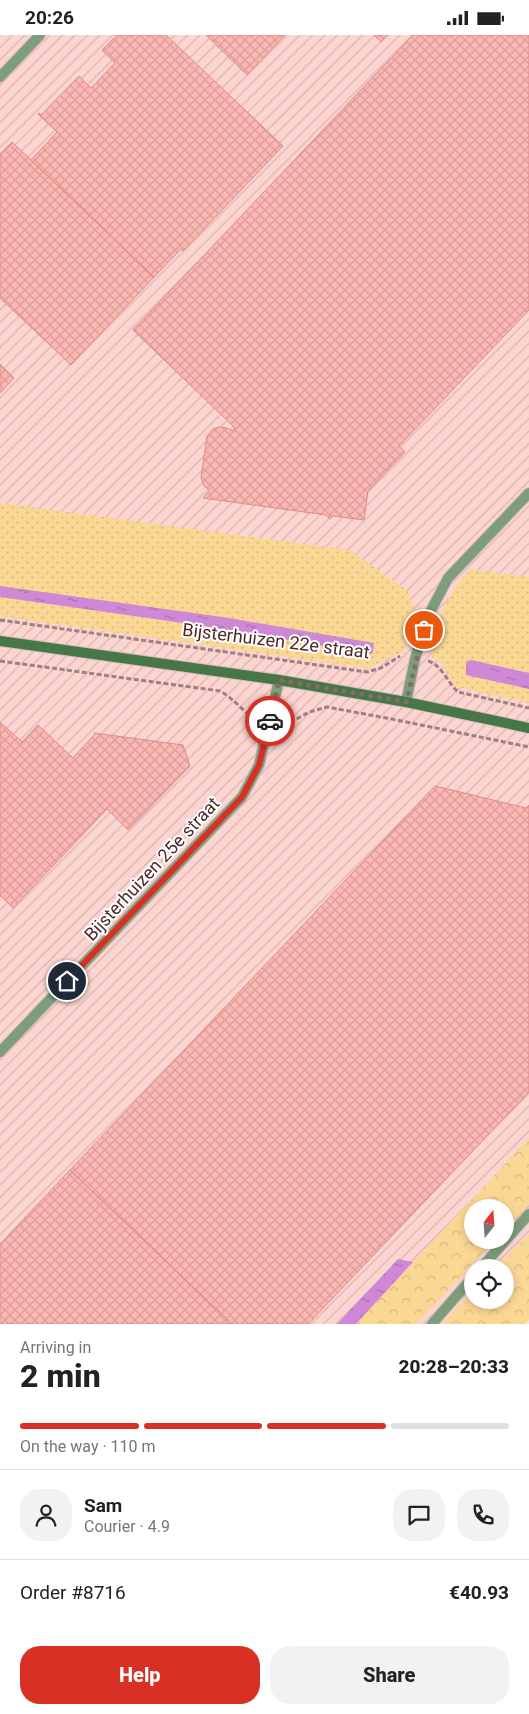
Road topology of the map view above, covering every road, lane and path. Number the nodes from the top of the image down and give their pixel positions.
1 (40, 35) edge
2 (0, 77) edge
3 (529, 493) edge
4 (0, 620) edge
5 (0, 641) edge
6 (416, 659) junction
7 (279, 680) junction
8 (406, 702) junction
9 (529, 708) edge
10 (529, 728) edge
11 (0, 1052) edge
12 (529, 1214) edge
13 (489, 1259) edge
14 (464, 1287) edge
15 (432, 1324) edge

1 - 2 street
3 - 6 street
4 - 6 path, Bijsterhuizen 22e straat
5 - 7 main road, Bijsterhuizen 22e straat
6 - 8 street
6 - 9 path, Bijsterhuizen 22e straat
7 - 8 main road, Bijsterhuizen 22e straat
7 - 11 street, Bijsterhuizen 25e straat
8 - 10 main road, Bijsterhuizen 22e straat
12 - 13 street
14 - 15 street

